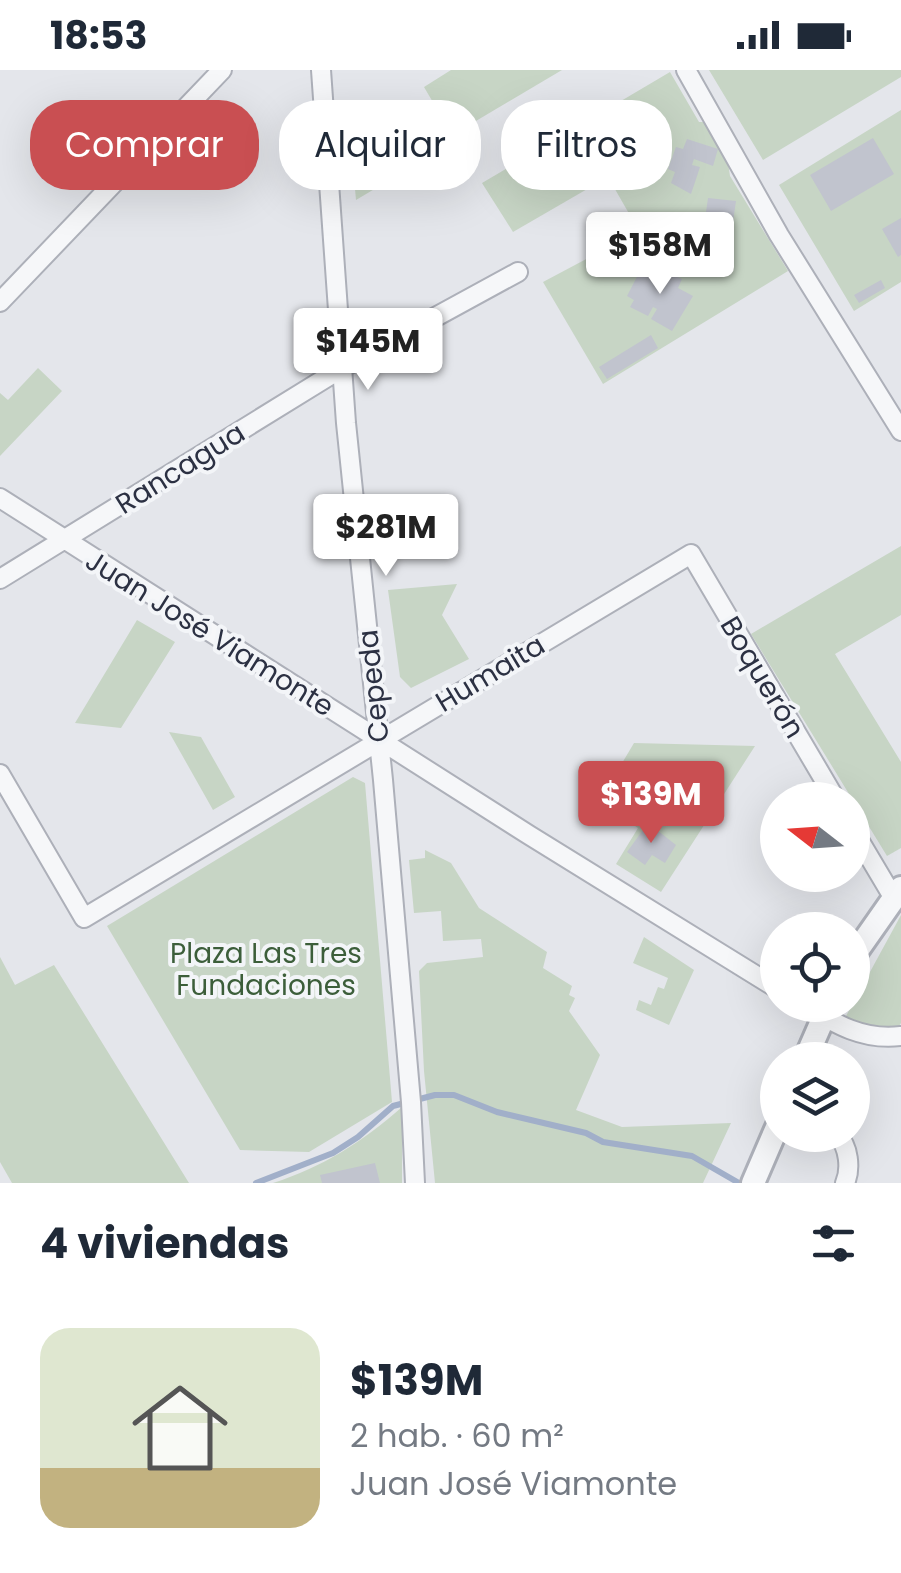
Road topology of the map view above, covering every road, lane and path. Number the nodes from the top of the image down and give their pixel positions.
1 (222, 70) edge
2 (321, 70) edge
3 (686, 70) edge
4 (518, 272) dead end
5 (0, 302) edge
6 (342, 368) junction
7 (901, 430) edge
8 (0, 498) edge
9 (63, 541) junction
10 (690, 554) joint
11 (0, 579) edge
12 (378, 740) junction
13 (0, 774) edge
14 (825, 782) edge
15 (870, 854) edge
16 (897, 892) edge
17 (870, 932) edge
18 (760, 978) edge
19 (838, 1022) edge
20 (901, 1036) edge
21 (766, 1152) edge
22 (846, 1152) edge
23 (415, 1183) edge
24 (752, 1183) edge
25 (845, 1183) edge

1 - 5 street
2 - 6 street, Cepeda
3 - 7 street
4 - 6 street, Rancagua
6 - 9 street, Rancagua
6 - 12 street, Cepeda
8 - 9 street, Juan José Viamonte
9 - 11 street, Rancagua
9 - 12 street, Juan José Viamonte
10 - 12 street, Humaita
10 - 14 street, Boquerón
12 - 13 street, Humaita
12 - 18 street, Juan José Viamonte
12 - 23 street, Cepeda
15 - 16 street
16 - 17 street
19 - 20 street
21 - 24 street
22 - 25 street

